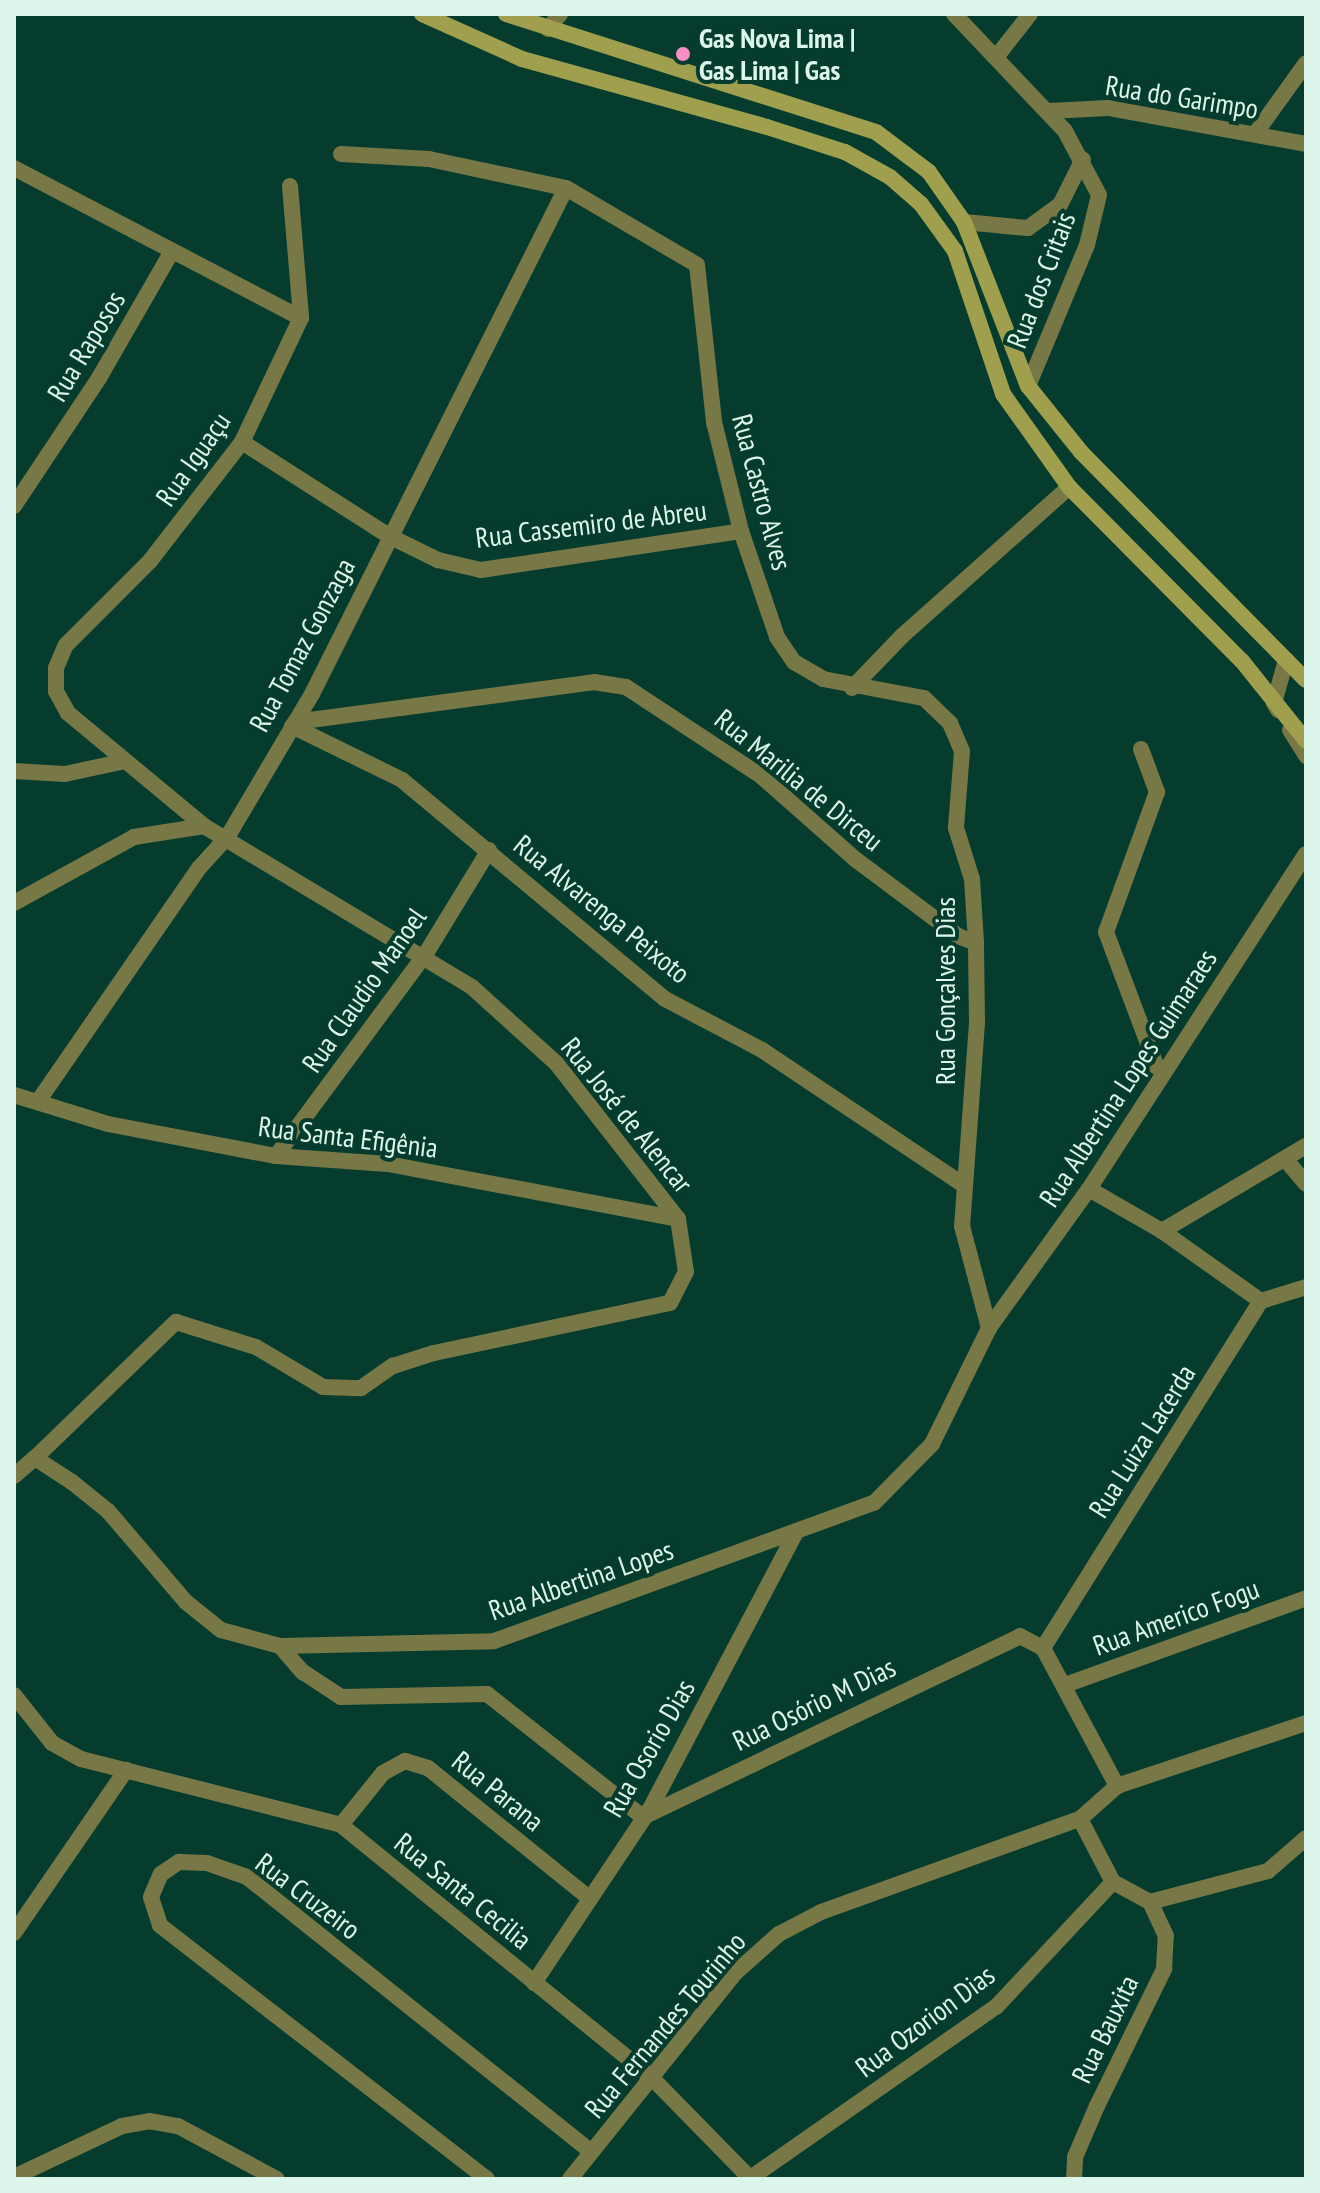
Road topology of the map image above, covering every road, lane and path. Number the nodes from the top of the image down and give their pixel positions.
1 (422, 14) edge
2 (506, 14) edge
3 (560, 14) edge
4 (954, 14) edge
5 (1030, 14) edge
6 (548, 29) junction
7 (997, 56) junction
8 (1306, 63) edge
9 (1049, 111) junction
10 (1255, 134) junction
11 (1306, 144) edge
12 (341, 154) dead end
13 (1083, 159) junction
14 (14, 168) edge
15 (290, 186) dead end
16 (566, 188) junction
17 (964, 222) junction
18 (172, 251) junction
19 (301, 318) junction
20 (1028, 386) junction
21 (242, 442) junction
22 (1069, 487) junction
23 (14, 506) edge
24 (741, 531) junction
25 (389, 536) junction
26 (1286, 660) junction
27 (1306, 680) edge
28 (852, 688) junction
29 (1274, 703) junction
30 (293, 724) junction
31 (1306, 741) edge
32 (1141, 749) dead end
33 (1306, 756) edge
34 (121, 762) junction
35 (14, 771) edge
36 (204, 826) junction
37 (228, 836) junction
38 (489, 850) junction
39 (1304, 862) edge
40 (14, 903) edge
41 (976, 943) junction
42 (425, 955) junction
43 (1161, 1078) junction
44 (14, 1095) edge
45 (39, 1100) junction
46 (1306, 1146) edge
47 (276, 1156) junction
48 (1286, 1160) junction
49 (962, 1184) junction
50 (1306, 1184) edge
51 (1089, 1189) junction
52 (678, 1219) junction
53 (1162, 1231) junction
54 (1306, 1287) edge
55 (1261, 1301) junction
56 (989, 1328) junction
57 (35, 1458) junction
58 (14, 1476) edge
59 (796, 1532) junction
60 (1306, 1598) edge
61 (280, 1646) junction
62 (1043, 1648) junction
63 (1065, 1685) junction
64 (14, 1695) edge
65 (1306, 1723) edge
66 (126, 1770) junction
67 (1117, 1786) junction
68 (643, 1817) junction
69 (1080, 1819) junction
70 (341, 1825) junction
71 (1306, 1838) edge
72 (1113, 1882) junction
73 (588, 1897) junction
74 (1150, 1902) junction
75 (14, 1933) edge
76 (534, 1983) junction
77 (651, 2077) junction
78 (591, 2152) junction
79 (14, 2177) edge
80 (277, 2179) edge
81 (487, 2179) edge
82 (570, 2179) edge
83 (750, 2179) edge
84 (1074, 2179) edge

1 - 22 main road
2 - 6 main road
3 - 6 street
4 - 7 street
5 - 7 street
6 - 17 main road
7 - 9 street
8 - 10 street
9 - 10 street, Rua do Garimpo
9 - 13 street
10 - 11 street, Rua do Garimpo
12 - 16 street
13 - 17 street, Rua dos Critais
13 - 20 street, Rua dos Critais
14 - 18 street
15 - 19 street
16 - 24 street, Rua Castro Alves
16 - 25 street, Rua Tomaz Gonzaga
17 - 20 main road
18 - 19 street
18 - 23 street, Rua Raposos
19 - 21 street, Rua Iguaçu
20 - 26 main road
21 - 25 street, Rua Cassemiro de Abreu
21 - 34 street, Rua Iguaçu
22 - 28 street
22 - 29 main road
24 - 25 street, Rua Cassemiro de Abreu
24 - 28 street, Rua Castro Alves
25 - 30 street, Rua Tomaz Gonzaga
26 - 27 main road
26 - 29 street
28 - 41 street, Rua Gonçalves Dias
29 - 31 main road
29 - 33 street
30 - 37 street, Rua Tomaz Gonzaga
30 - 38 street, Rua Alvarenga Peixoto
30 - 41 street, Rua Marilia de Dirceu
32 - 43 street
34 - 35 street
34 - 36 street, Rua Iguaçu
36 - 37 street, Rua Iguaçu
36 - 40 street
37 - 42 street, Rua José de Alencar
37 - 45 street, Rua Tomaz Gonzaga
38 - 42 street, Rua Claudio Manoel
38 - 49 street, Rua Alvarenga Peixoto
39 - 43 street, Rua Albertina Lopes Guimaraes
41 - 49 street, Rua Gonçalves Dias
42 - 47 street, Rua Claudio Manoel
42 - 52 street, Rua José de Alencar
43 - 51 street, Rua Albertina Lopes Guimaraes
44 - 45 street, Rua Santa Efigênia
45 - 47 street, Rua Santa Efigênia
46 - 48 street
47 - 52 street, Rua Santa Efigênia
48 - 50 street
48 - 53 street
49 - 56 street, Rua Gonçalves Dias
51 - 53 street
51 - 56 street, Rua Albertina Lopes Guimaraes
52 - 57 street, Rua José de Alencar
53 - 55 street
54 - 55 street
55 - 62 street, Rua Luiza Lacerda
56 - 59 street, Rua Albertina Lopes
57 - 58 street
57 - 61 street, Rua Albertina Lopes
59 - 61 street, Rua Albertina Lopes
59 - 68 street, Rua Osorio Dias
60 - 63 street, Rua Americo Fogu
61 - 68 street
62 - 63 street
62 - 68 street, Rua Osório M Dias
63 - 67 street
64 - 66 street, Rua Santa Cecilia
65 - 67 street
66 - 70 street, Rua Santa Cecilia
66 - 75 street
67 - 69 street
68 - 73 street, Rua Osorio Dias
69 - 72 street
69 - 77 street, Rua Fernandes Tourinho
70 - 73 street, Rua Parana
70 - 76 street, Rua Santa Cecilia
71 - 74 street
72 - 74 street
72 - 83 street, Rua Ozorion Dias
73 - 76 street, Rua Osorio Dias
74 - 84 street, Rua Bauxita
76 - 77 street, Rua Santa Cecilia
77 - 78 street, Rua Fernandes Tourinho
77 - 83 street, Rua Santa Cecilia
78 - 81 street, Rua Cruzeiro
78 - 82 street, Rua Fernandes Tourinho
79 - 80 street

